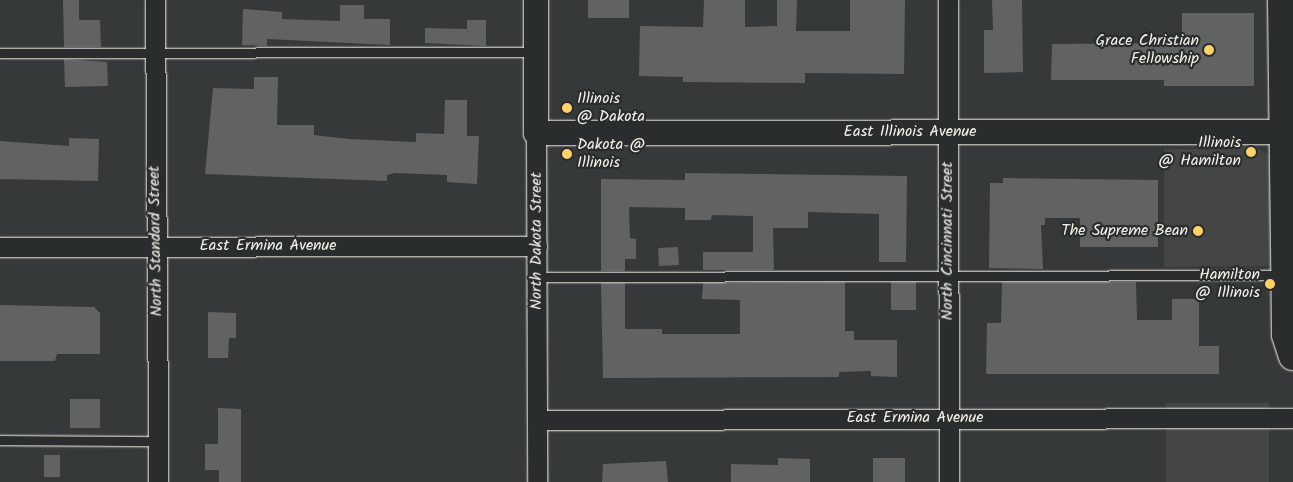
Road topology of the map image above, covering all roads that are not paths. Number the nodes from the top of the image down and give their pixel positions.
1 (154, 0) edge
2 (536, 0) edge
3 (948, 0) edge
4 (1282, 0) edge
5 (536, 52) junction
6 (0, 53) edge
7 (155, 53) junction
8 (948, 132) junction
9 (1284, 132) junction
10 (536, 133) junction
11 (156, 246) junction
12 (537, 246) junction
13 (0, 247) edge
14 (1285, 275) junction
15 (537, 277) junction
16 (948, 278) junction
17 (1293, 356) edge
18 (949, 418) junction
19 (1293, 418) edge
20 (537, 420) junction
21 (0, 440) edge
22 (158, 441) junction
23 (158, 482) edge
24 (537, 482) edge
25 (949, 482) edge

1 - 7 street, North Standard Street
2 - 5 street, North Dakota Street
3 - 8 street, North Cincinnati Street
4 - 9 main road
5 - 7 lane
5 - 10 street, North Dakota Street
6 - 7 lane
7 - 11 street, North Standard Street
8 - 9 street, East Illinois Avenue
8 - 10 street, East Illinois Avenue
8 - 16 street, North Cincinnati Street
9 - 14 main road
10 - 12 street, North Dakota Street
11 - 12 street, East Ermina Avenue
11 - 13 street, East Ermina Avenue
11 - 22 street, North Standard Street
12 - 15 street, North Dakota Street
14 - 16 lane
14 - 17 main road
15 - 16 lane
15 - 20 street, North Dakota Street
16 - 18 street, North Cincinnati Street
18 - 19 street, East Ermina Avenue
18 - 20 street, East Ermina Avenue
18 - 25 street, North Cincinnati Street
20 - 24 street, North Dakota Street
21 - 22 lane
22 - 23 street, North Standard Street

